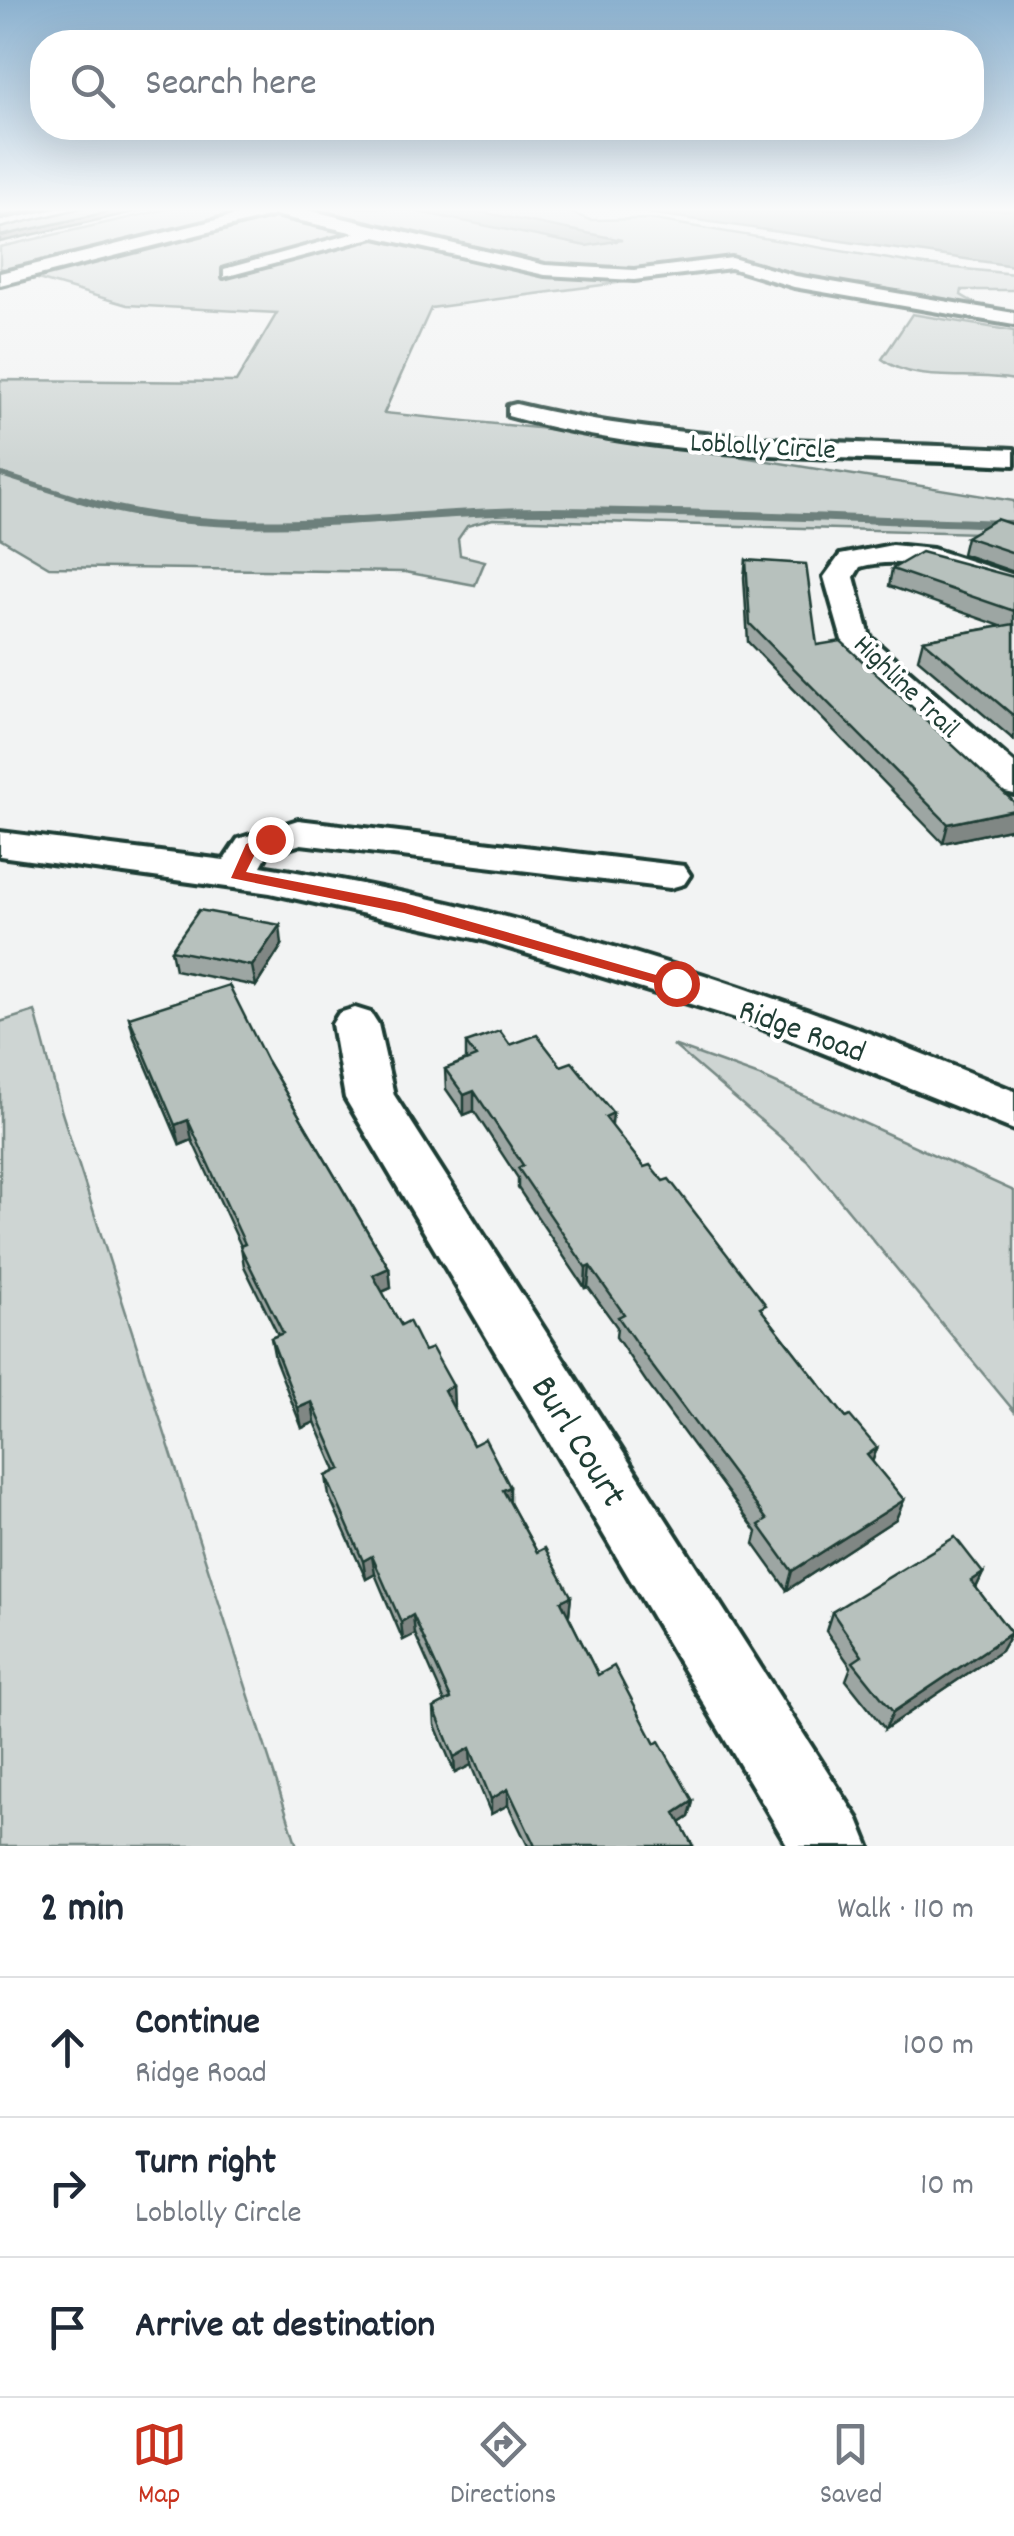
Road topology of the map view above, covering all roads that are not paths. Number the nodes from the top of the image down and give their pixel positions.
1 (864, 293) edge
2 (1014, 319) edge
3 (516, 411) dead end
4 (1014, 457) edge
5 (1014, 585) edge
6 (1014, 784) edge
7 (0, 844) edge
8 (236, 875) junction
9 (670, 875) dead end
10 (356, 1024) dead end
11 (1014, 1111) edge
12 (831, 1846) edge

1 - 2 street
3 - 4 street, Loblolly Circle
5 - 6 street, Highline Trail
7 - 8 street, Ridge Road
8 - 9 street
8 - 11 street, Ridge Road
10 - 12 street, Burl Court

